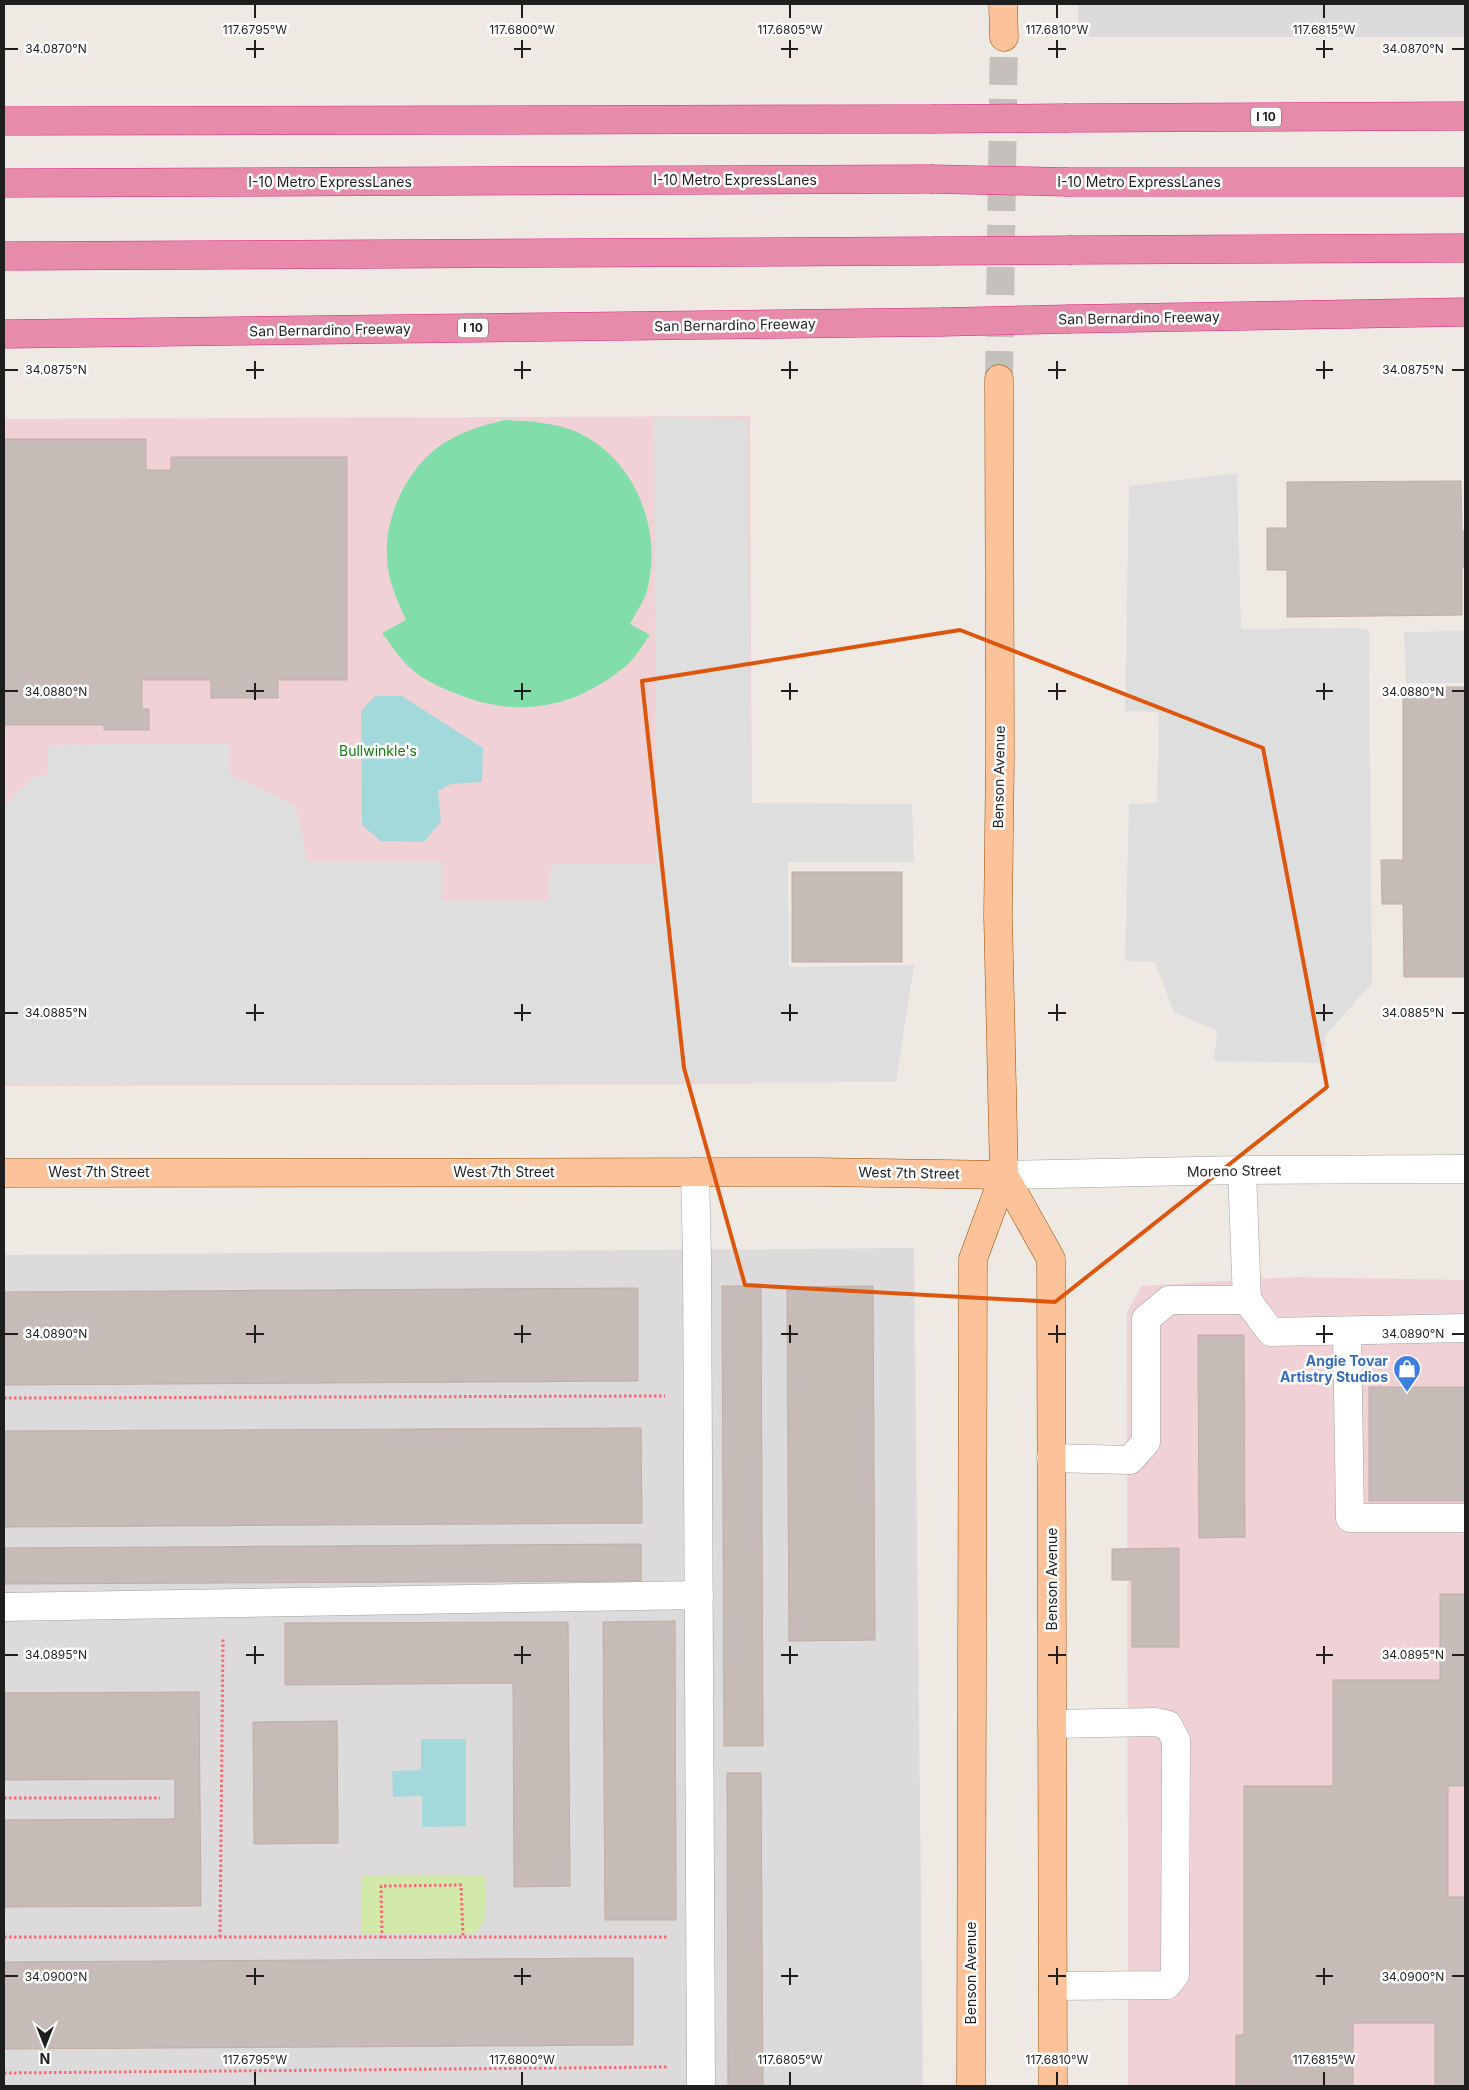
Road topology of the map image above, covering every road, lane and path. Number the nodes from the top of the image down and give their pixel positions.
1 (1004, 4) edge
2 (1004, 37) tunnel mouth
3 (1465, 116) edge
4 (4, 121) edge
5 (1465, 182) edge
6 (4, 183) edge
7 (1465, 248) edge
8 (4, 256) edge
9 (1465, 312) edge
10 (4, 334) edge
11 (999, 379) tunnel mouth
12 (1465, 1169) edge
13 (1242, 1170) junction
14 (694, 1172) junction
15 (4, 1173) edge
16 (1004, 1175) junction
17 (1247, 1300) junction
18 (1465, 1328) edge
19 (1347, 1330) junction
20 (698, 1396) junction
21 (4, 1398) edge
22 (1051, 1458) junction
23 (1465, 1518) edge
24 (699, 1595) junction
25 (223, 1603) junction
26 (4, 1607) edge
27 (1052, 1724) junction
28 (4, 1798) edge
29 (160, 1798) dead end
30 (4, 1937) edge
31 (220, 1937) junction
32 (462, 1937) junction
33 (700, 1937) junction
34 (382, 1938) junction
35 (1053, 1986) junction
36 (4, 2073) edge
37 (700, 2077) edge
38 (971, 2086) edge
39 (1053, 2086) edge

1 - 2 main road
3 - 4 highway, I 10, bridge
5 - 6 highway, I-10 Metro ExpressLanes, bridge
7 - 8 highway, bridge
9 - 10 highway, San Bernardino Freeway / I 10, bridge
11 - 16 main road, Benson Avenue
12 - 13 street, Moreno Street
13 - 16 street, Moreno Street
13 - 17 street
14 - 15 main road, West 7th Street
14 - 16 main road, West 7th Street
14 - 20 street
16 - 22 main road, Benson Avenue
16 - 38 main road, Benson Avenue
17 - 19 street
17 - 22 street
18 - 19 street
19 - 23 street
20 - 21 path
20 - 24 street
22 - 27 main road, Benson Avenue
24 - 25 street
24 - 33 street
25 - 26 street
25 - 31 path
27 - 35 main road, Benson Avenue
27 - 35 street
28 - 29 path
30 - 31 path
31 - 34 path
32 - 33 path
32 - 34 path
32 - 34 path
33 - 37 street
35 - 39 main road, Benson Avenue
36 - 37 path

